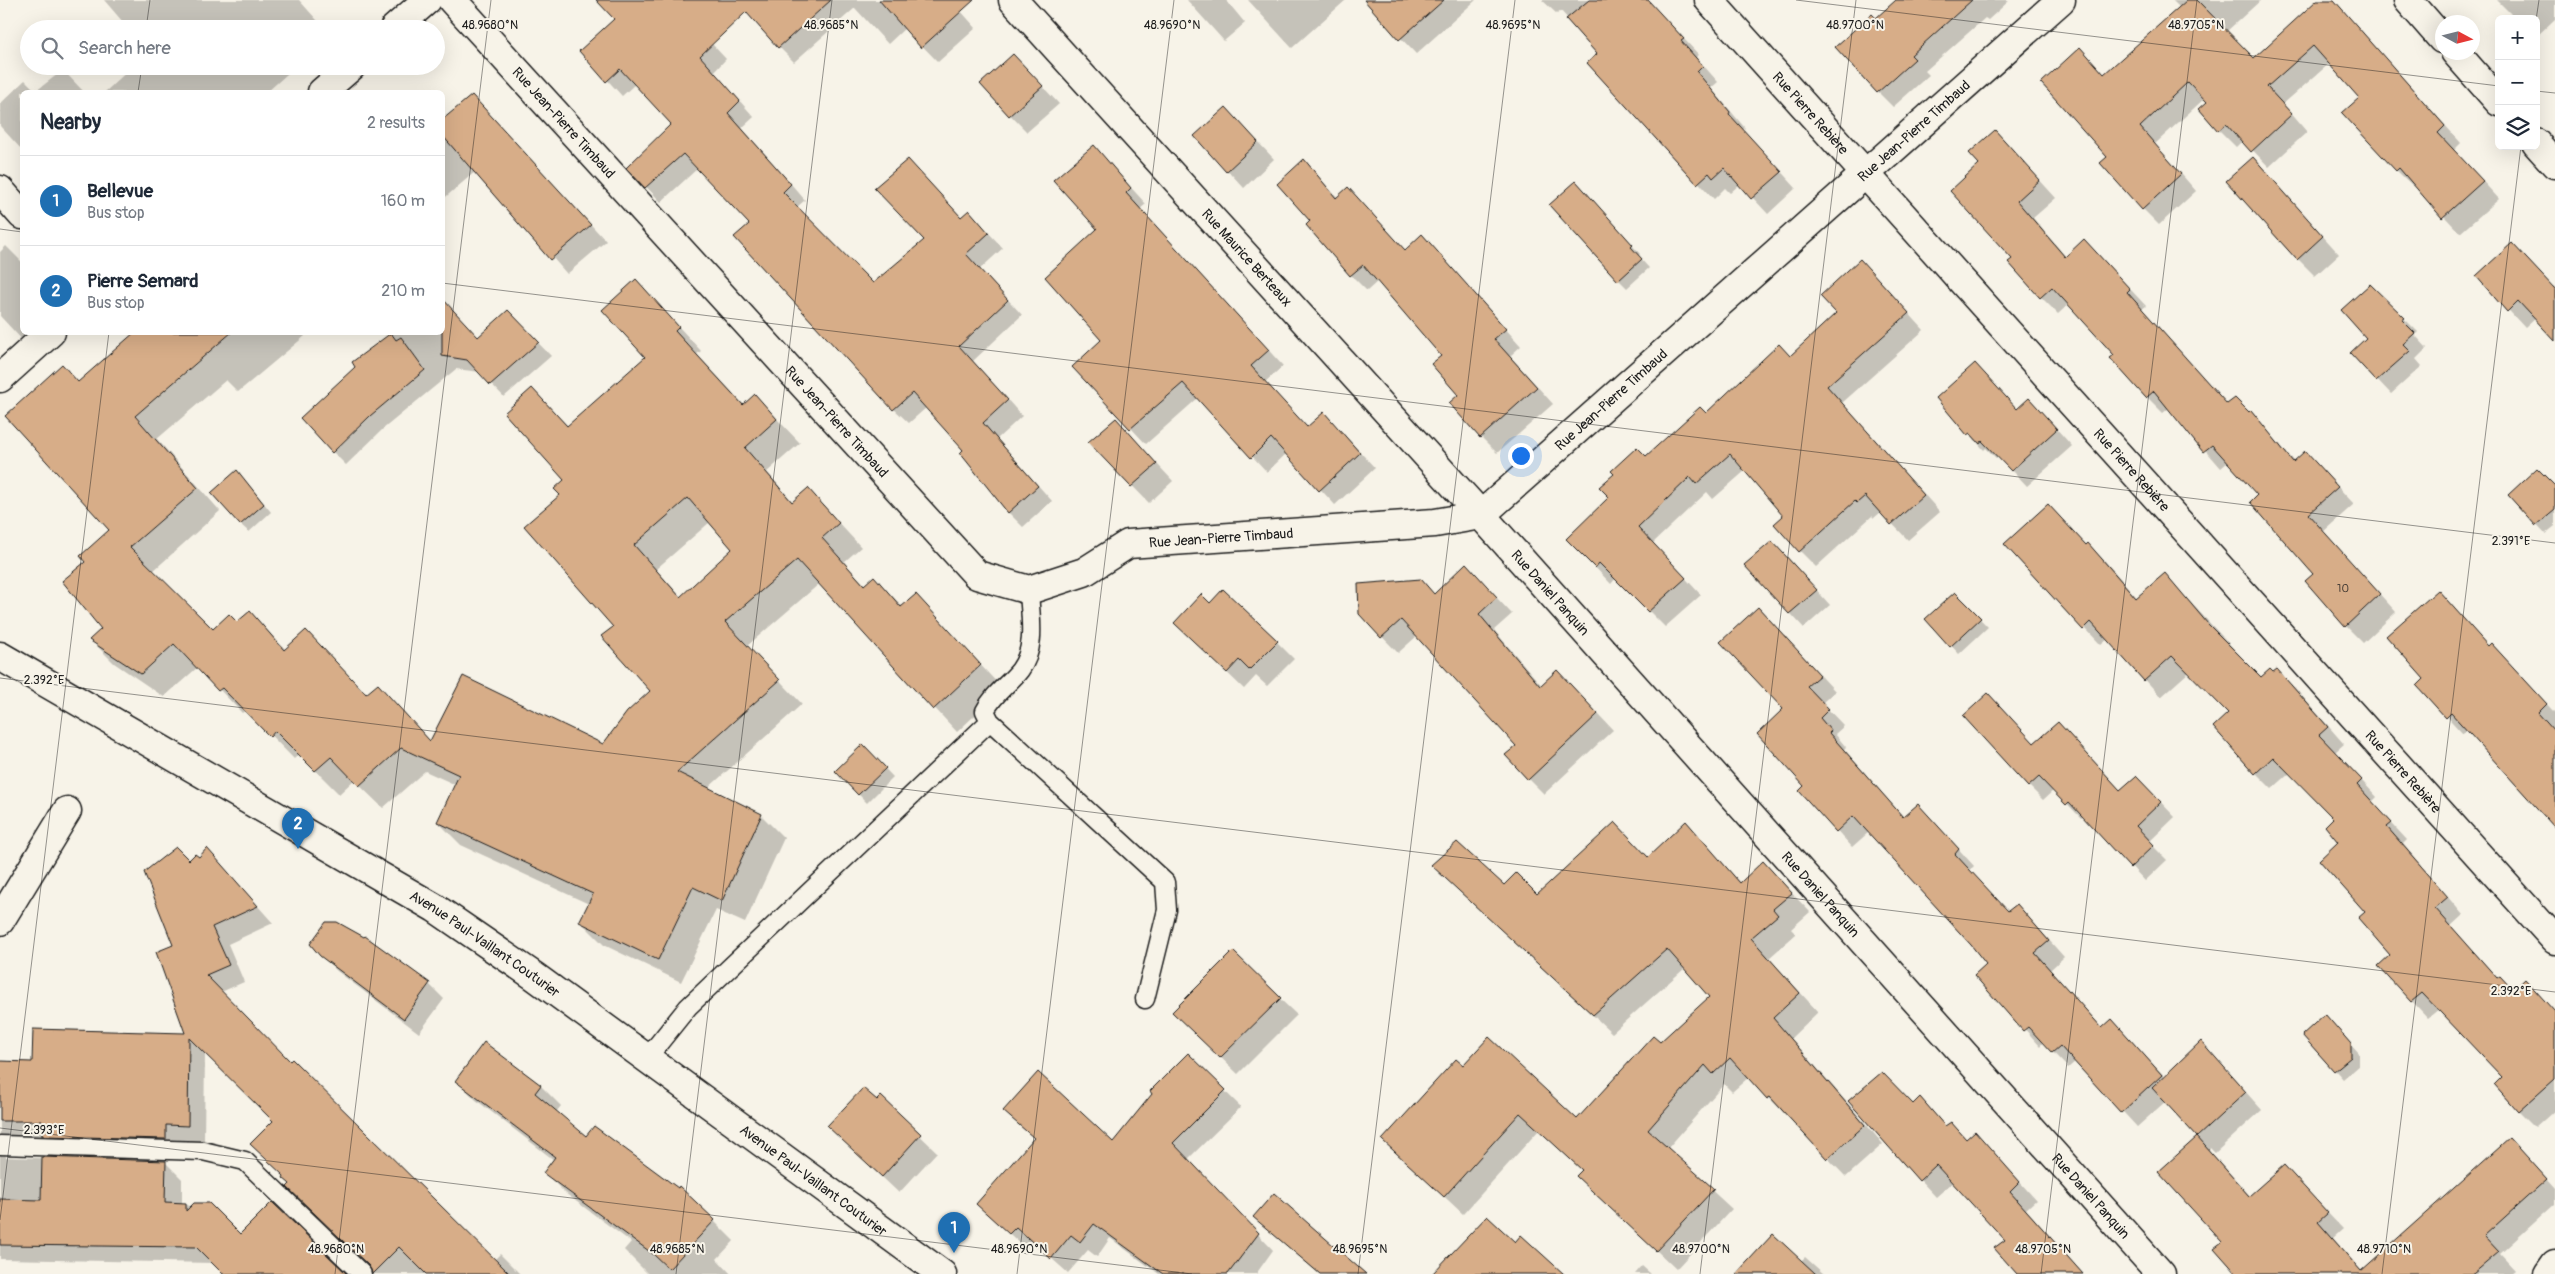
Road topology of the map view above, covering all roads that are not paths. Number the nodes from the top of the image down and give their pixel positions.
1 (427, 0) edge
2 (452, 0) edge
3 (1013, 0) edge
4 (1710, 0) edge
5 (2061, 0) edge
6 (2408, 0) edge
7 (404, 20) edge
8 (2435, 31) edge
9 (2462, 60) edge
10 (342, 75) edge
11 (324, 90) edge
12 (2495, 97) edge
13 (2540, 148) edge
14 (2555, 164) edge
15 (1865, 172) junction
16 (0, 190) edge
17 (20, 213) edge
18 (48, 335) edge
19 (0, 378) edge
20 (1481, 515) junction
21 (1030, 590) junction
22 (0, 656) edge
23 (990, 721) junction
24 (66, 811) dead end
25 (0, 921) edge
26 (2555, 940) edge
27 (1145, 999) dead end
28 (647, 1058) junction
29 (0, 1145) edge
30 (2555, 1264) edge
31 (362, 1274) edge
32 (942, 1274) edge
33 (2161, 1274) edge
34 (2548, 1274) edge

1 - 7 street
2 - 21 street, Rue Jean-Pierre Timbaud
3 - 20 street, Rue Maurice Berteaux
4 - 15 street, Rue Pierre Rebière
5 - 15 street, Rue Jean-Pierre Timbaud
6 - 8 street
9 - 12 street
10 - 11 street
13 - 14 street
15 - 20 street, Rue Jean-Pierre Timbaud
15 - 26 street, Rue Pierre Rebière
16 - 17 street
18 - 19 street
20 - 21 street, Rue Jean-Pierre Timbaud
20 - 33 street, Rue Daniel Panquin
21 - 23 lane
22 - 28 street, Avenue Paul-Vaillant Couturier
23 - 27 lane
23 - 28 lane
24 - 25 street
28 - 32 street, Avenue Paul-Vaillant Couturier
29 - 31 lane
30 - 34 street

